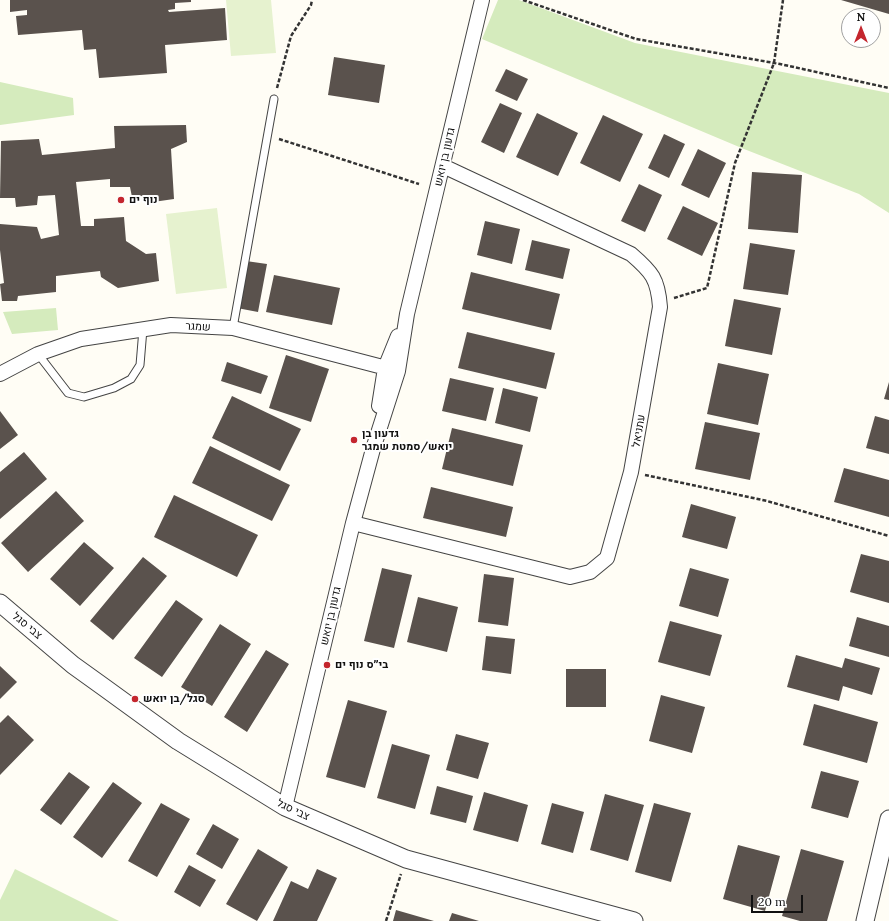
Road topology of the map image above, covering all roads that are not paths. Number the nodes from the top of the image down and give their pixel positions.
1 (482, 0) edge
2 (274, 99) road end
3 (443, 166) junction
4 (143, 328) junction
5 (233, 328) junction
6 (38, 354) junction
7 (392, 369) junction
8 (0, 374) edge
9 (353, 523) junction
10 (0, 603) edge
11 (285, 807) junction
12 (889, 819) edge
13 (634, 921) edge
14 (865, 921) edge

1 - 3 street, גדעון בן יואש
2 - 5 lane
3 - 7 street, גדעון בן יואש
3 - 9 street, עתניאל
4 - 5 street, שמגר
4 - 6 street, שמגר
4 - 6 lane
5 - 7 street, שמגר
6 - 8 street, שמגר
7 - 9 street, גדעון בן יואש
9 - 11 street, גדעון בן יואש
10 - 11 street, צבי סגל
11 - 13 street, צבי סגל
12 - 14 street

